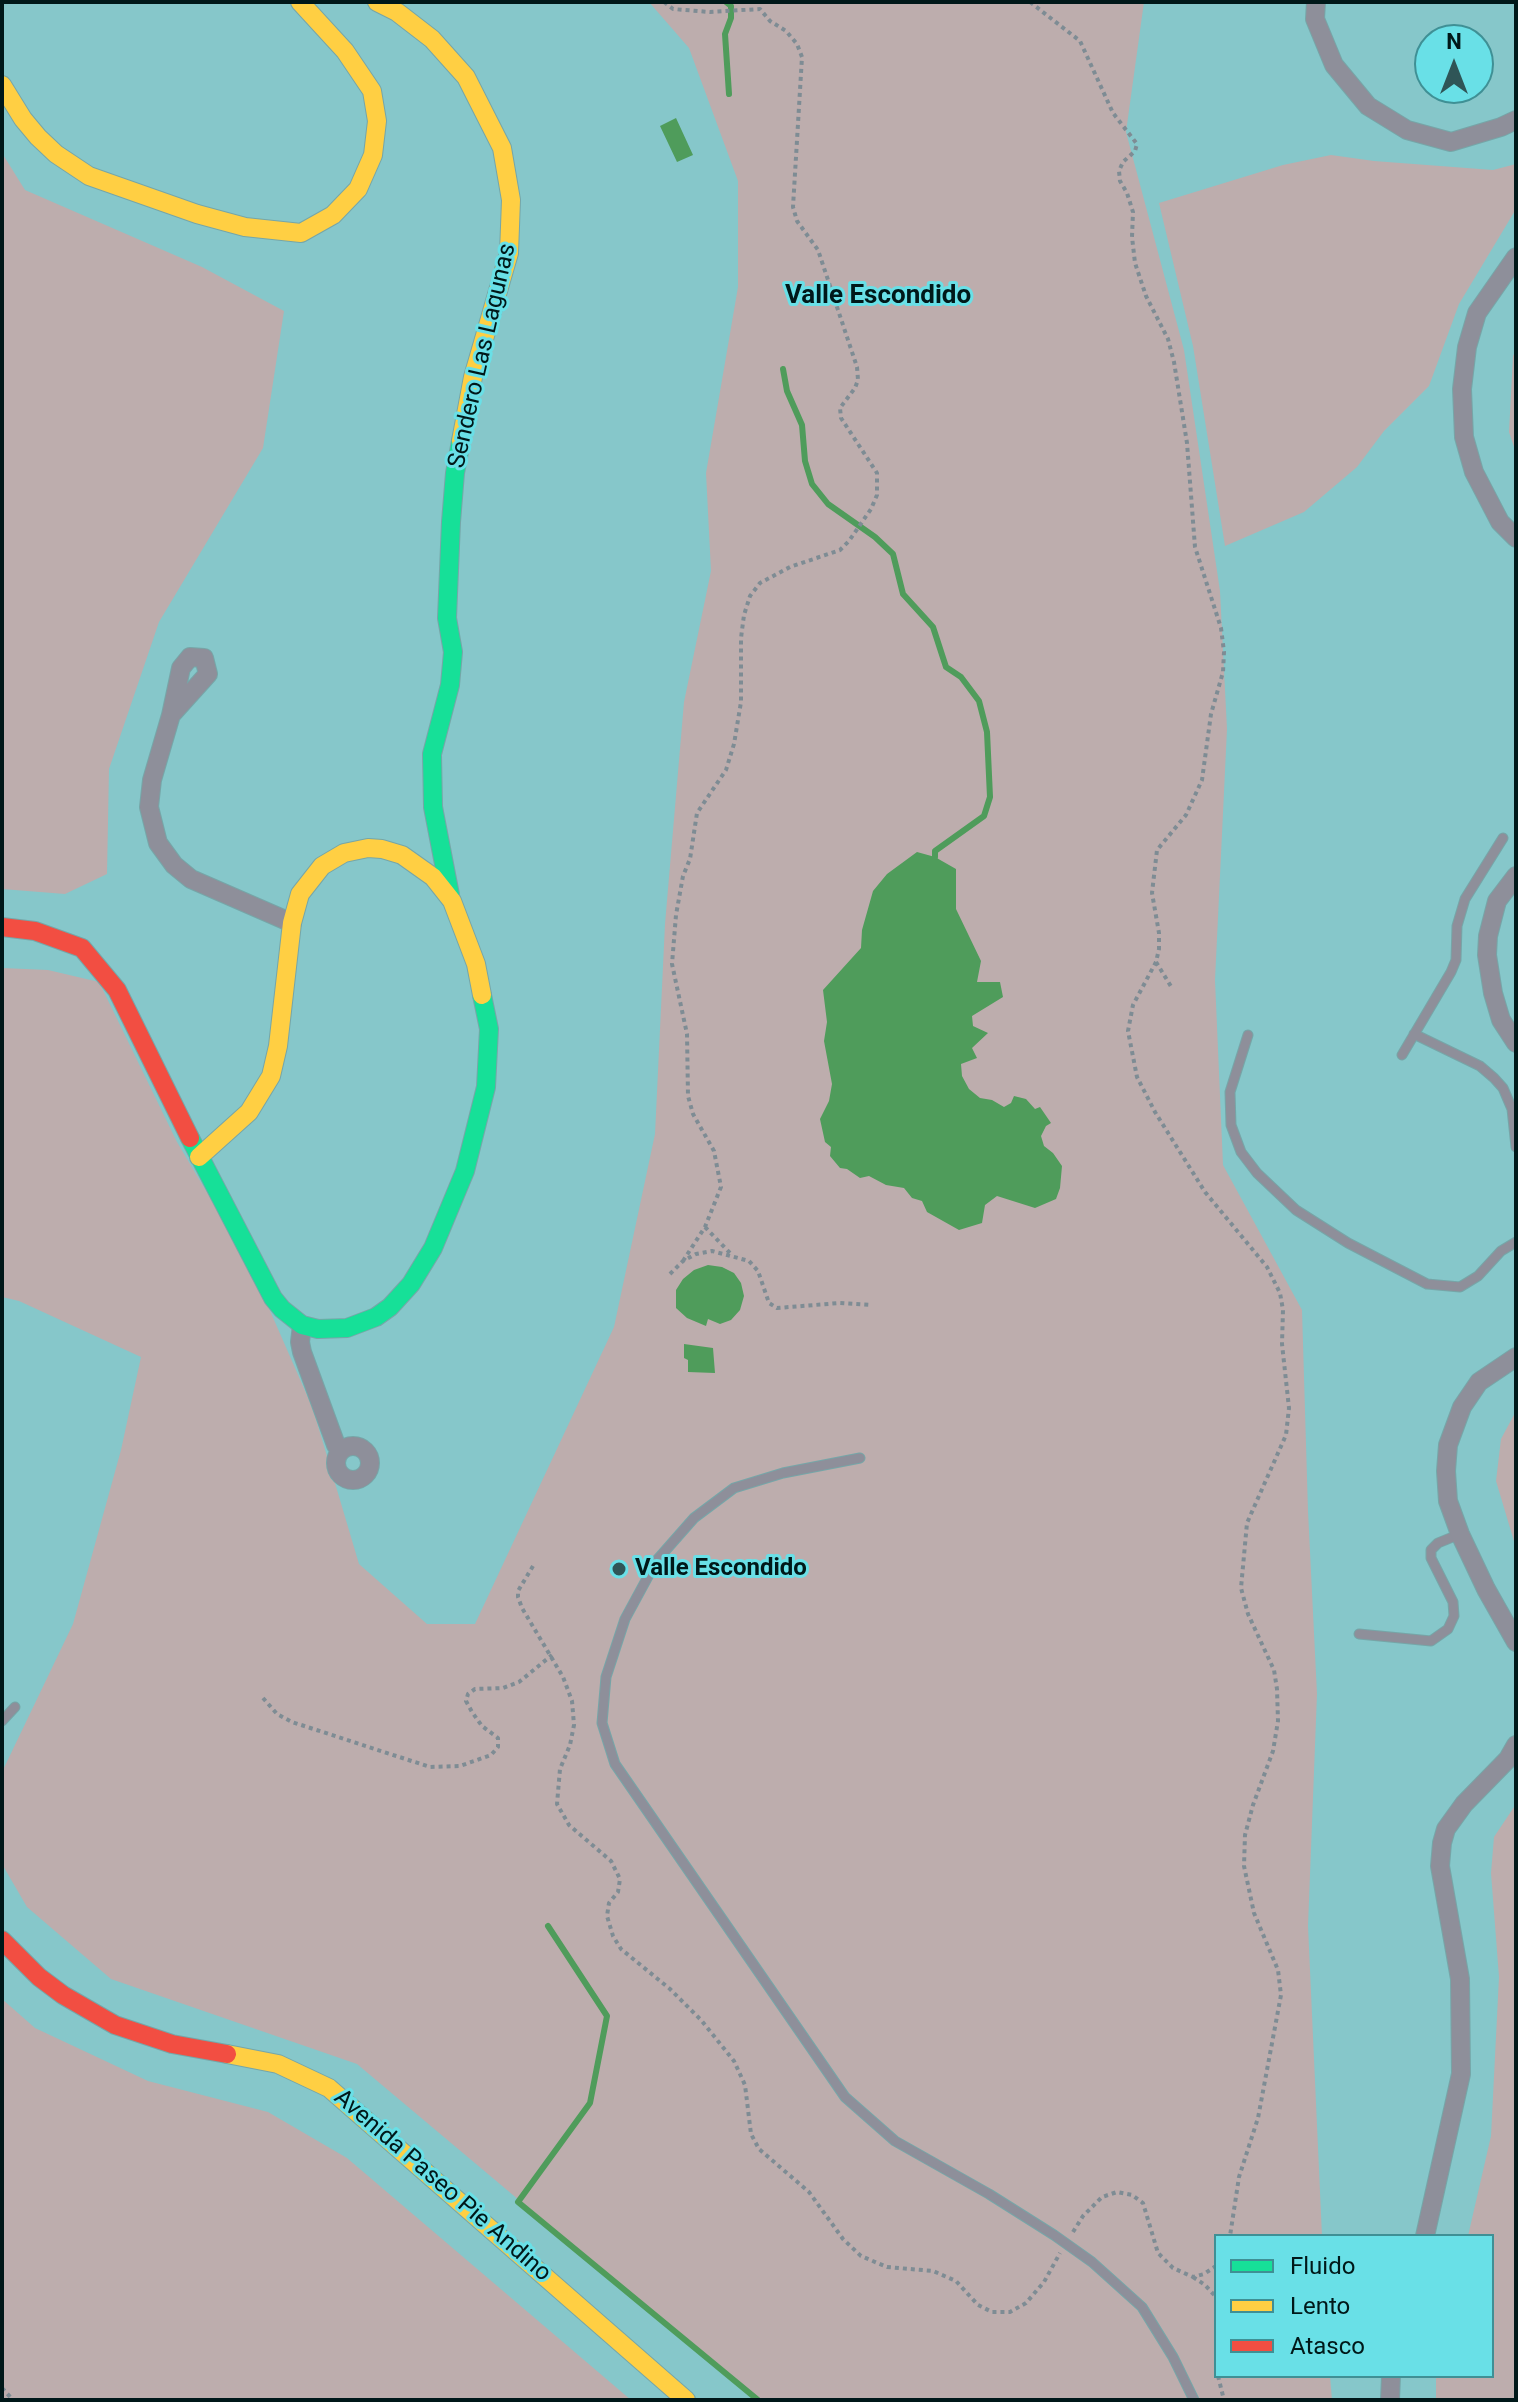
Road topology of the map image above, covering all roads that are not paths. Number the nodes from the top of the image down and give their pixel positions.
1 (300, 2) edge
2 (377, 2) edge
3 (1316, 2) edge
4 (2, 85) edge
5 (1516, 120) edge
6 (1516, 257) edge
7 (1516, 538) edge
8 (171, 715) dead end
9 (1503, 838) dead end
10 (440, 849) junction
11 (414, 861) junction
12 (1516, 876) edge
13 (452, 901) junction
14 (292, 923) junction
15 (2, 927) edge
16 (1414, 1034) junction
17 (1248, 1035) dead end
18 (1516, 1043) edge
19 (1402, 1055) dead end
20 (1516, 1147) edge
21 (199, 1157) junction
22 (1516, 1242) edge
23 (302, 1325) junction
24 (1516, 1357) edge
25 (341, 1451) dead end
26 (860, 1458) dead end
27 (1460, 1534) junction
28 (1359, 1634) dead end
29 (1516, 1642) edge
30 (15, 1707) dead end
31 (2, 1721) edge
32 (1516, 1745) edge
33 (2, 1940) edge
34 (1425, 2234) edge
35 (1391, 2378) edge
36 (686, 2400) edge
37 (1194, 2400) edge
38 (1390, 2400) edge

1 - 4 street
2 - 10 street, Sendero Las Lagunas
3 - 5 street
6 - 7 street
8 - 14 street
9 - 16 lane
10 - 11 street
10 - 13 street, Sendero Las Lagunas
11 - 13 street
11 - 14 street
12 - 18 street
13 - 23 street
14 - 21 street
15 - 21 street
16 - 19 lane
16 - 20 lane
17 - 22 lane
21 - 23 street
23 - 25 street
24 - 27 street
26 - 37 lane
27 - 28 lane
27 - 29 street
30 - 31 lane
32 - 34 street
33 - 36 street, Avenida Paseo Pie Andino
35 - 38 street

